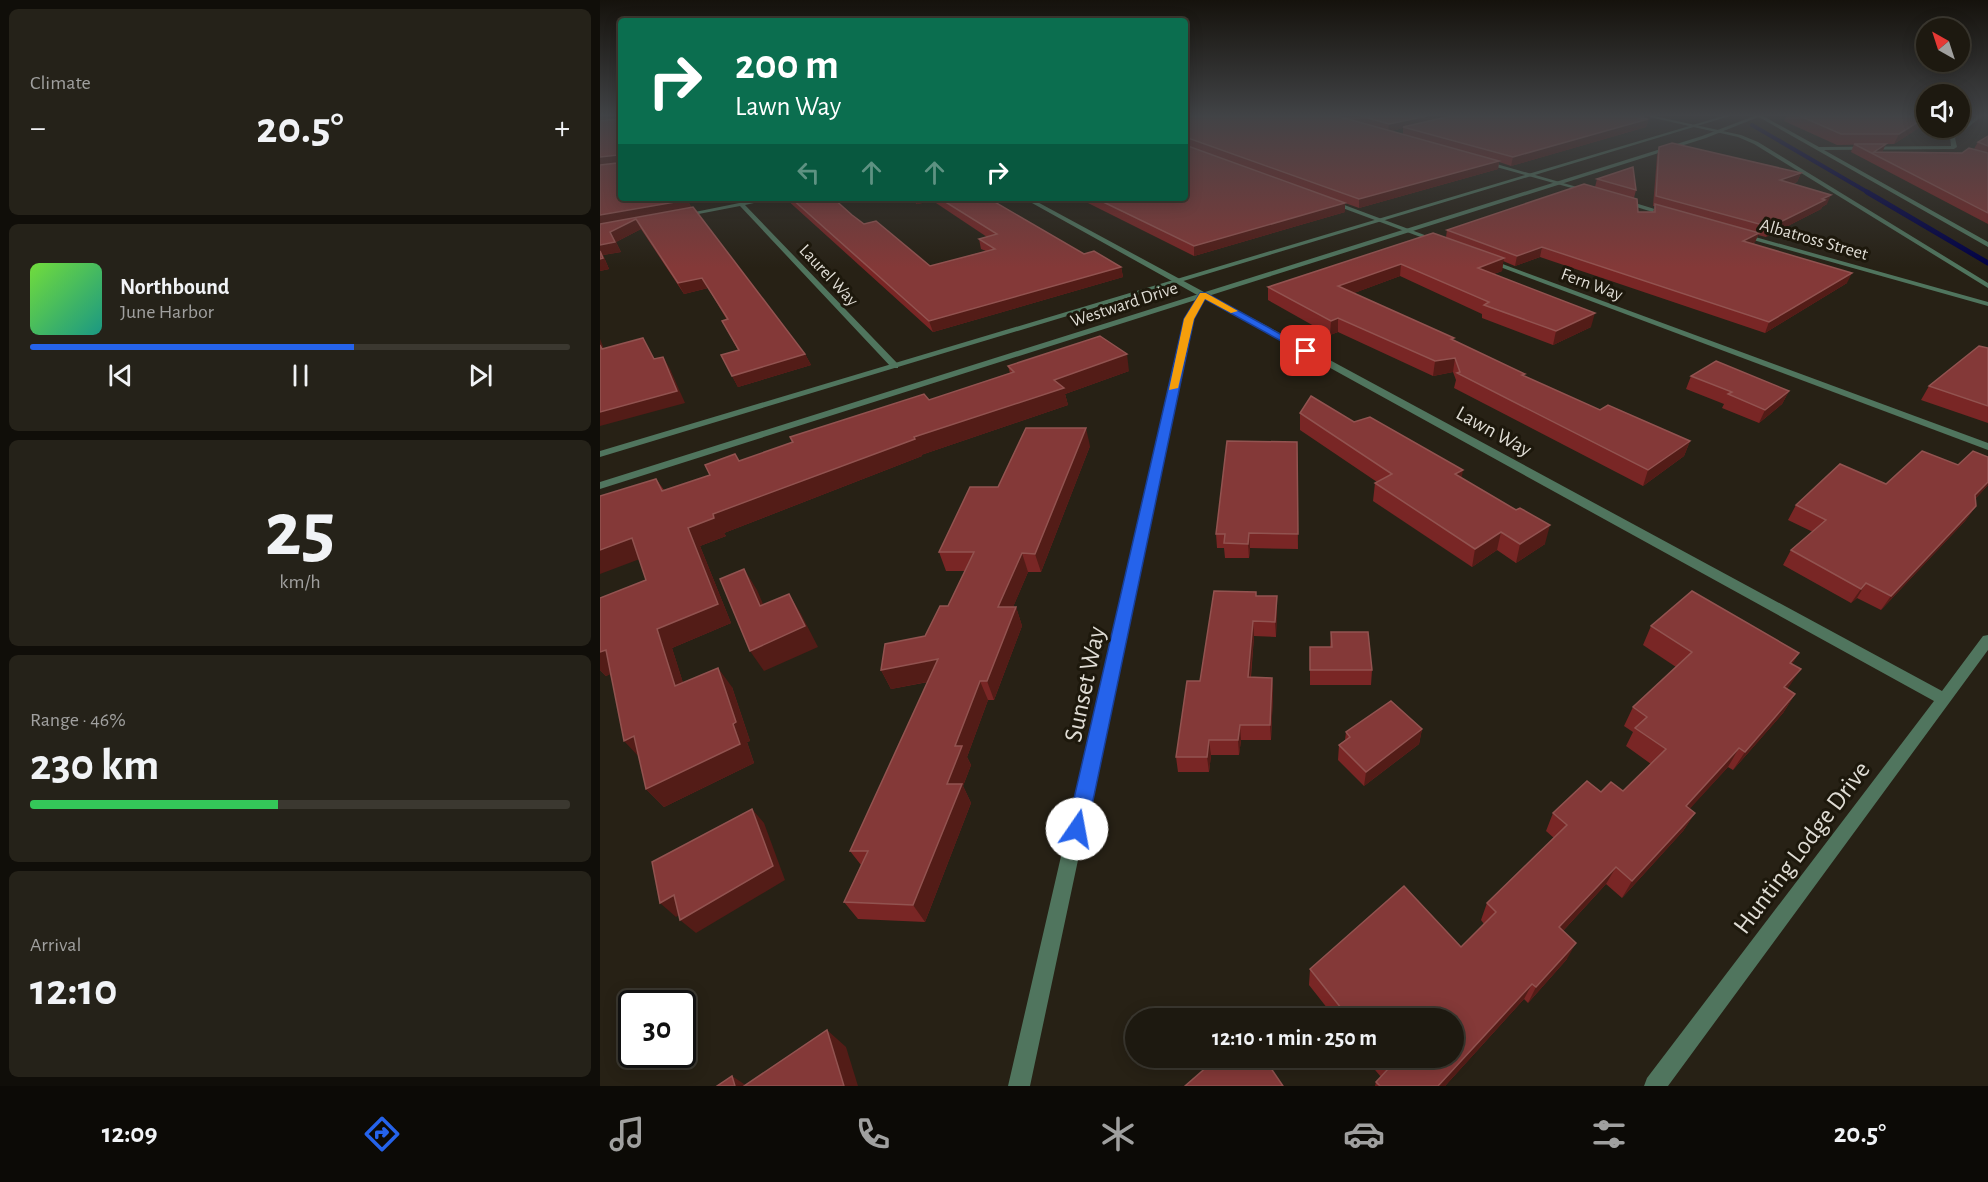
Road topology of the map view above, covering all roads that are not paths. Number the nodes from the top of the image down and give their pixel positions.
1 (1500, 167) edge
2 (1557, 167) edge
3 (1608, 167) edge
4 (1794, 167) edge
5 (1848, 167) edge
6 (1529, 175) junction
7 (1557, 183) junction
8 (1598, 194) edge
9 (1609, 197) edge
10 (1321, 198) edge
11 (757, 201) edge
12 (1032, 201) edge
13 (741, 204) junction
14 (671, 217) edge
15 (1677, 217) edge
16 (1380, 220) junction
17 (1407, 231) junction
18 (1734, 233) edge
19 (1441, 243) edge
20 (1988, 245) edge
21 (1484, 259) edge
22 (1179, 281) junction
23 (1988, 286) edge
24 (1203, 295) junction
25 (1988, 304) edge
26 (895, 366) junction
27 (1988, 447) edge
28 (600, 454) edge
29 (600, 486) edge
30 (1988, 640) edge
31 (1942, 699) junction
32 (1019, 1086) edge
33 (1656, 1086) edge

1 - 6 street
2 - 6 street, Westward Drive
3 - 7 street, Westward Drive
4 - 23 street
5 - 20 street
6 - 7 street
6 - 16 street, Westward Drive
7 - 8 street
7 - 17 street, Westward Drive
9 - 15 street
10 - 16 street
11 - 13 street
12 - 22 street, Lawn Way
13 - 14 street
13 - 26 street, Laurel Way
16 - 17 street
16 - 22 street, Westward Drive
17 - 19 street
17 - 24 street, Westward Drive
18 - 25 street, Albatross Street
21 - 27 street, Fern Way
22 - 24 street, Lawn Way
22 - 26 street, Westward Drive
24 - 29 street, Westward Drive
24 - 31 street, Lawn Way
24 - 32 street, Sunset Way
26 - 28 street, Westward Drive
30 - 31 street, Hunting Lodge Drive
31 - 33 street, Hunting Lodge Drive

